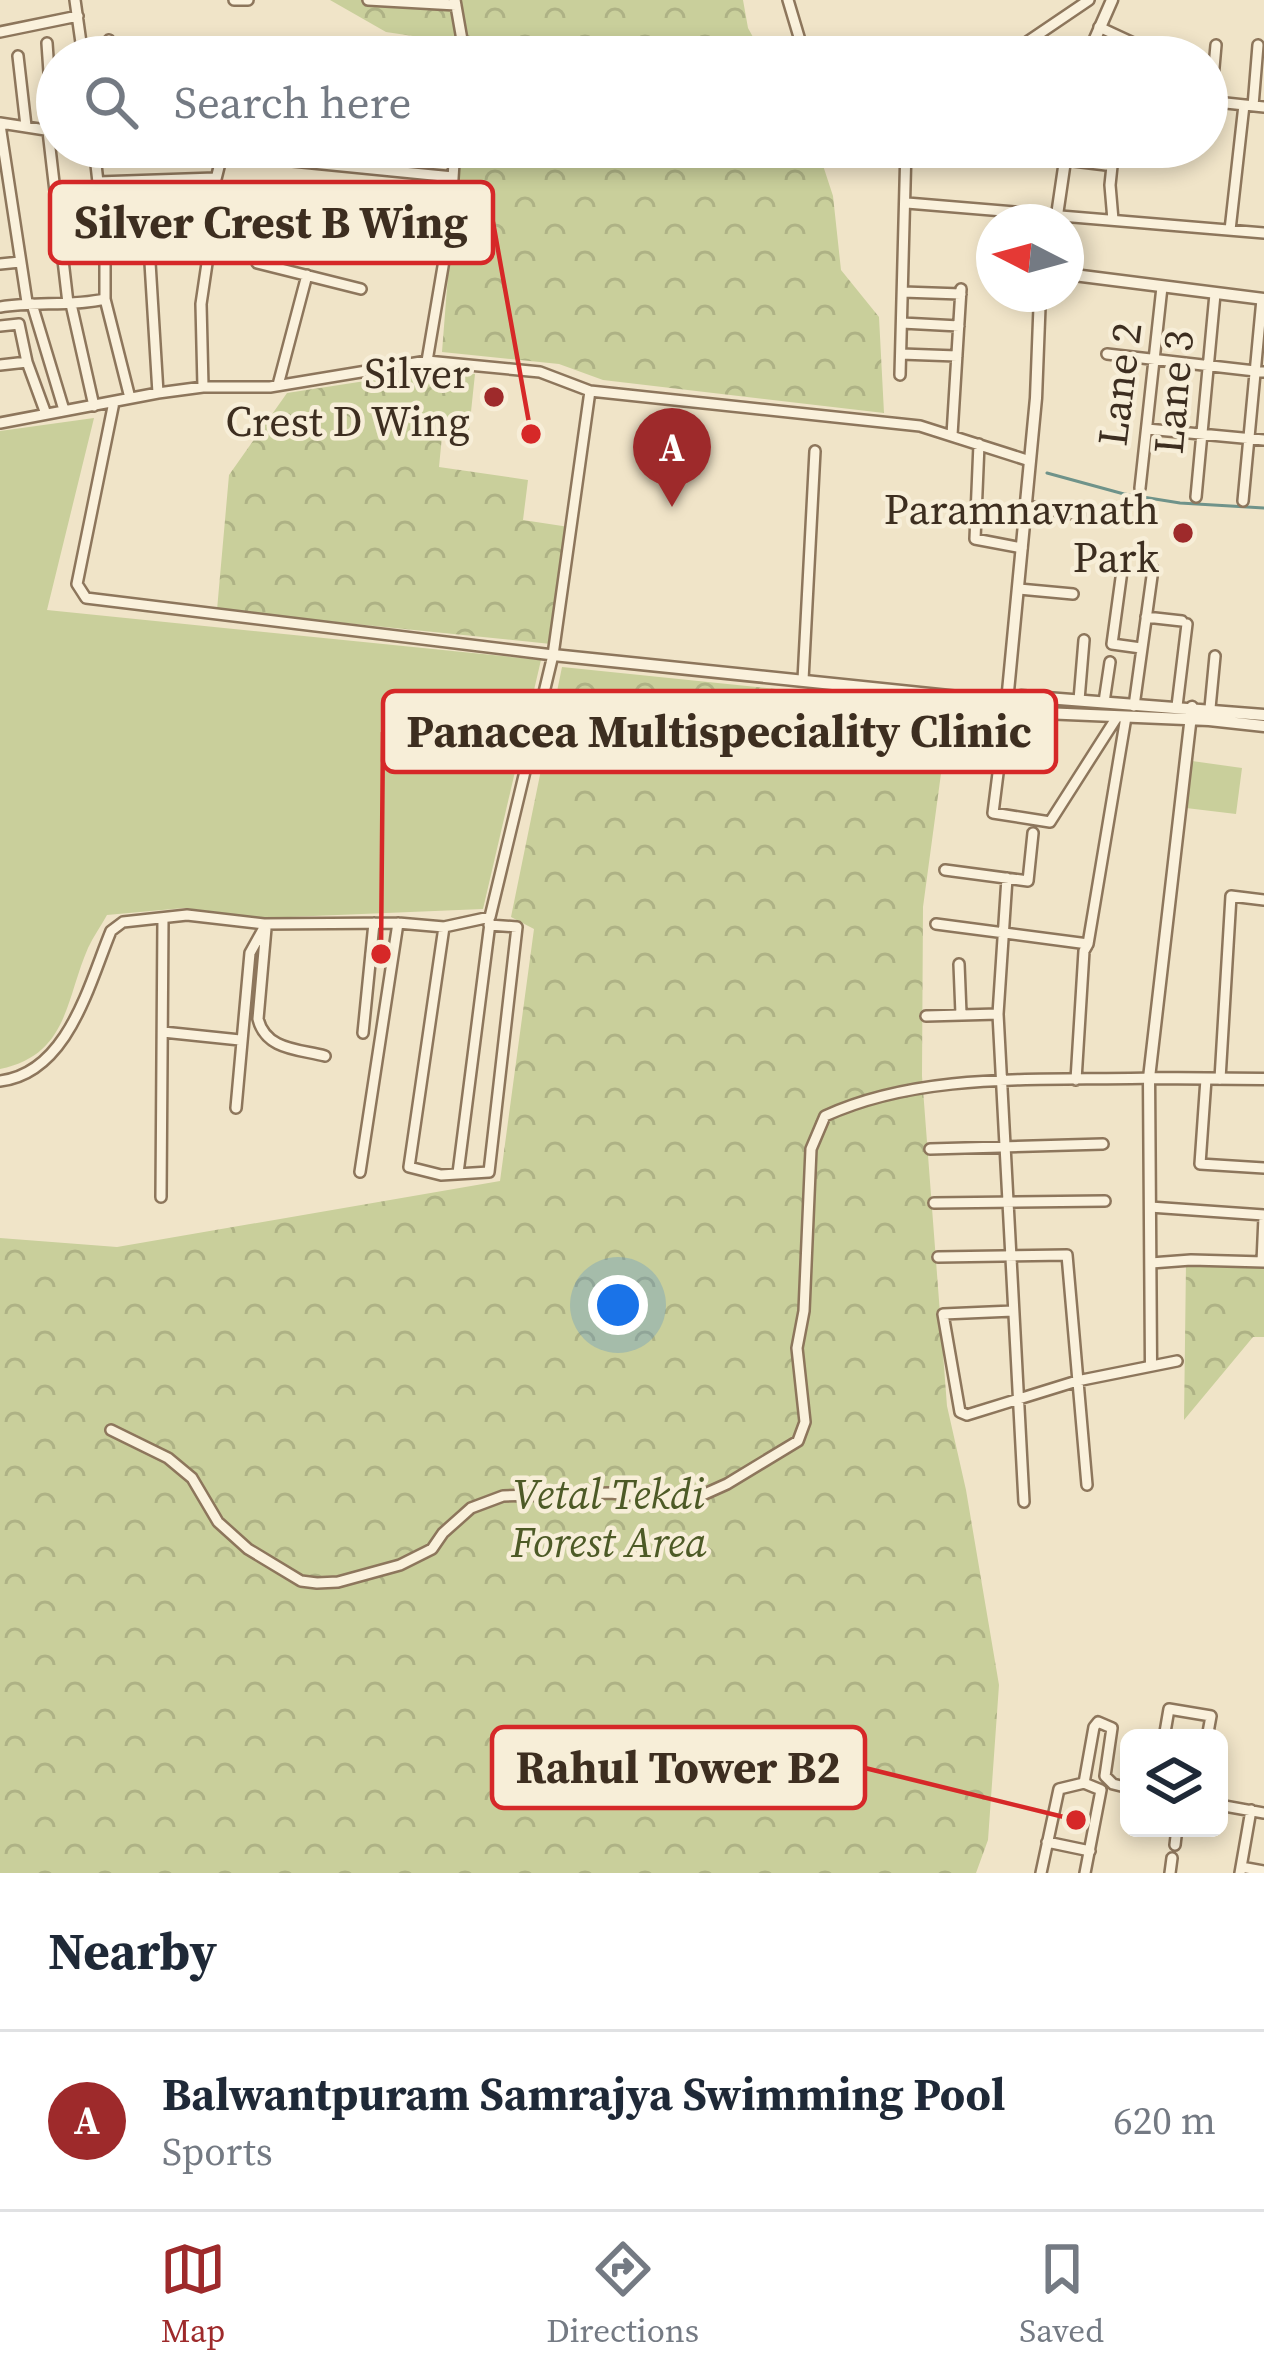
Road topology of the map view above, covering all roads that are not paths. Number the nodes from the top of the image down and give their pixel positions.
1 (234, 0) edge
2 (248, 0) edge
3 (368, 0) edge
4 (788, 0) edge
5 (1089, 0) edge
6 (1112, 0) edge
7 (79, 1) edge
8 (455, 3) edge
9 (78, 16) junction
10 (1099, 27) junction
11 (0, 32) edge
12 (80, 36) edge
13 (461, 36) edge
14 (799, 36) edge
15 (1036, 36) edge
16 (1095, 36) edge
17 (1118, 36) edge
18 (1258, 44) dead end
19 (19, 56) dead end
20 (1254, 106) edge
21 (0, 124) edge
22 (26, 126) junction
23 (36, 128) edge
24 (2, 145) edge
25 (57, 168) edge
26 (96, 168) edge
27 (218, 168) edge
28 (376, 168) edge
29 (454, 168) edge
30 (906, 168) edge
31 (1064, 168) edge
32 (1111, 168) edge
33 (453, 177) junction
34 (215, 178) junction
35 (145, 181) junction
36 (98, 182) junction
37 (4, 190) edge
38 (183, 197) dead end
39 (209, 197) junction
40 (907, 203) junction
41 (1059, 204) edge
42 (976, 210) edge
43 (1084, 219) edge
44 (1113, 220) junction
45 (205, 224) dead end
46 (450, 225) junction
47 (1230, 230) junction
48 (1264, 233) edge
49 (210, 243) dead end
50 (20, 262) junction
51 (256, 263) dead end
52 (0, 264) edge
53 (307, 275) junction
54 (1084, 276) edge
55 (1162, 287) junction
56 (361, 290) dead end
57 (903, 292) junction
58 (1215, 294) junction
59 (106, 299) junction
60 (1263, 299) edge
61 (30, 303) junction
62 (70, 304) junction
63 (0, 307) edge
64 (1039, 312) edge
65 (902, 322) junction
66 (0, 326) edge
67 (959, 326) junction
68 (901, 354) junction
69 (1107, 354) dead end
70 (957, 356) junction
71 (1156, 359) junction
72 (427, 361) junction
73 (28, 362) junction
74 (0, 365) edge
75 (1208, 365) junction
76 (1260, 371) edge
77 (900, 375) dead end
78 (278, 385) junction
79 (203, 387) junction
80 (590, 391) junction
81 (158, 393) junction
82 (130, 398) junction
83 (114, 402) junction
84 (94, 406) junction
85 (64, 410) junction
86 (46, 414) junction
87 (0, 423) edge
88 (1147, 429) junction
89 (952, 434) junction
90 (1203, 434) junction
91 (1249, 439) junction
92 (1264, 440) edge
93 (979, 444) junction
94 (815, 451) dead end
95 (1030, 461) junction
96 (1140, 488) dead end
97 (1196, 497) dead end
98 (1243, 501) dead end
99 (1026, 506) junction
100 (1080, 515) dead end
101 (1022, 548) junction
102 (1124, 556) dead end
103 (1153, 569) dead end
104 (1018, 589) junction
105 (1073, 594) dead end
106 (1146, 617) junction
107 (1084, 640) dead end
108 (1142, 648) junction
109 (553, 656) junction
110 (1215, 656) dead end
111 (1110, 662) dead end
112 (803, 680) junction
113 (1078, 700) junction
114 (1009, 702) junction
115 (1104, 702) junction
116 (1135, 704) junction
117 (1177, 706) junction
118 (1210, 708) junction
119 (1191, 713) junction
120 (1264, 715) edge
121 (1125, 717) junction
122 (1264, 726) edge
123 (1034, 833) dead end
124 (945, 870) dead end
125 (1007, 878) junction
126 (1264, 900) edge
127 (164, 918) junction
128 (490, 921) junction
129 (398, 922) junction
130 (374, 923) junction
131 (266, 924) junction
132 (936, 924) dead end
133 (444, 927) junction
134 (1001, 932) junction
135 (1088, 944) junction
136 (959, 964) dead end
137 (998, 1014) junction
138 (961, 1015) junction
139 (926, 1016) dead end
140 (163, 1032) junction
141 (363, 1033) dead end
142 (240, 1040) junction
143 (325, 1056) dead end
144 (1149, 1078) junction
145 (1206, 1079) junction
146 (1220, 1079) junction
147 (1264, 1079) edge
148 (1076, 1080) junction
149 (0, 1081) edge
150 (1000, 1082) junction
151 (236, 1108) dead end
152 (1103, 1144) dead end
153 (1004, 1146) junction
154 (930, 1149) dead end
155 (1264, 1168) edge
156 (360, 1172) dead end
157 (458, 1173) junction
158 (161, 1197) dead end
159 (1007, 1201) junction
160 (1105, 1201) dead end
161 (934, 1203) dead end
162 (1150, 1207) junction
163 (1264, 1216) edge
164 (1010, 1256) junction
165 (938, 1257) dead end
166 (1263, 1262) edge
167 (1151, 1264) junction
168 (1013, 1311) junction
169 (1177, 1361) dead end
170 (1151, 1364) junction
171 (1077, 1381) junction
172 (1018, 1401) junction
173 (111, 1430) dead end
174 (1087, 1485) dead end
175 (1024, 1502) dead end
176 (1166, 1729) edge
177 (1209, 1729) edge
178 (1084, 1783) junction
179 (1120, 1786) edge
180 (1228, 1806) edge
181 (1251, 1810) junction
182 (1264, 1813) edge
183 (1175, 1837) edge
184 (1047, 1842) junction
185 (1174, 1845) dead end
186 (1090, 1851) junction
187 (1172, 1858) dead end
188 (1241, 1870) edge
189 (1264, 1871) edge
190 (1041, 1873) edge
191 (1085, 1873) edge
192 (1170, 1873) edge

1 - 2 street
3 - 8 street
4 - 14 street
5 - 15 street
6 - 10 street
7 - 9 street
8 - 13 street
9 - 11 street
9 - 12 street
10 - 16 street
10 - 17 street
18 - 20 street
19 - 22 street
20 - 47 street
21 - 22 street
21 - 24 street
22 - 23 street
24 - 37 street
25 - 62 street
26 - 36 street
27 - 34 street
28 - 33 street
29 - 33 street
30 - 40 street
31 - 41 street
32 - 44 street
33 - 46 street
34 - 35 street
34 - 39 street
35 - 36 street
35 - 81 street
36 - 59 street
37 - 50 street
38 - 39 street
39 - 45 street
39 - 46 street
40 - 42 street
40 - 57 street
43 - 44 street
44 - 47 street
46 - 72 street
47 - 48 street
49 - 79 street
50 - 52 street
50 - 61 street
51 - 53 street
53 - 56 street
53 - 78 street
54 - 55 street
55 - 58 street
55 - 71 street, Lane 2
57 - 65 street
57 - 67 street
58 - 60 street
58 - 75 street, Lane 3
59 - 62 street
59 - 82 street
60 - 76 street
61 - 62 street
61 - 63 street
61 - 85 street
62 - 84 street
64 - 95 street
65 - 67 street
65 - 68 street
66 - 73 street
67 - 70 street
68 - 70 street
68 - 77 street
69 - 71 street
70 - 89 street
71 - 75 street
71 - 88 street, Lane 2
72 - 78 street
72 - 80 street
73 - 74 street
73 - 86 street
75 - 76 street
75 - 90 street, Lane 3
76 - 91 street
78 - 79 street
79 - 81 street
80 - 89 street
80 - 109 street
81 - 82 street
82 - 83 street
83 - 84 street
83 - 109 street
84 - 85 street
85 - 86 street
86 - 87 street
88 - 90 street
88 - 96 street, Lane 2
89 - 93 street
90 - 91 street
90 - 97 street, Lane 3
91 - 92 street
91 - 98 street
93 - 95 street
93 - 101 street
94 - 112 street
95 - 99 street
99 - 100 street
99 - 101 street
101 - 104 street
102 - 108 street
103 - 106 street
104 - 105 street
104 - 114 street
106 - 108 street
106 - 117 street
107 - 113 street
108 - 116 street
109 - 112 street
109 - 128 street
110 - 118 street
111 - 115 street
112 - 114 street
113 - 114 street
113 - 115 street
114 - 121 street
114 - 121 street
115 - 116 street
116 - 117 street
116 - 121 street
117 - 119 street
118 - 119 street
118 - 120 street
119 - 121 street
119 - 122 street
119 - 144 street
121 - 135 street
123 - 125 street
124 - 125 street
125 - 134 street
126 - 146 street
127 - 131 street
127 - 140 street
127 - 149 street
128 - 133 street
128 - 157 street
128 - 157 street
129 - 130 street
129 - 133 street
129 - 156 street
130 - 131 street
130 - 141 street
131 - 142 street
131 - 143 street
132 - 134 street
133 - 157 street
134 - 135 street
134 - 137 street
135 - 148 street
136 - 138 street
137 - 138 street
137 - 150 street
138 - 139 street
140 - 142 street
140 - 158 street
142 - 151 street
144 - 145 street
144 - 148 street
144 - 162 street
145 - 146 street
145 - 155 street
146 - 147 street
148 - 150 street
150 - 153 street
150 - 173 street
152 - 153 street
153 - 154 street
153 - 159 street
159 - 160 street
159 - 161 street
159 - 164 street
162 - 163 street
162 - 167 street
163 - 166 street
164 - 165 street
164 - 168 street
164 - 171 street
166 - 167 street
167 - 170 street
168 - 172 street
168 - 172 street
169 - 170 street
170 - 171 street
171 - 172 street
171 - 174 street
172 - 175 street
176 - 177 street
178 - 179 street
178 - 184 street
178 - 186 street
180 - 181 street
181 - 182 street
181 - 188 street
183 - 185 street
184 - 186 street
184 - 190 street
186 - 191 street
187 - 192 street
188 - 189 street

